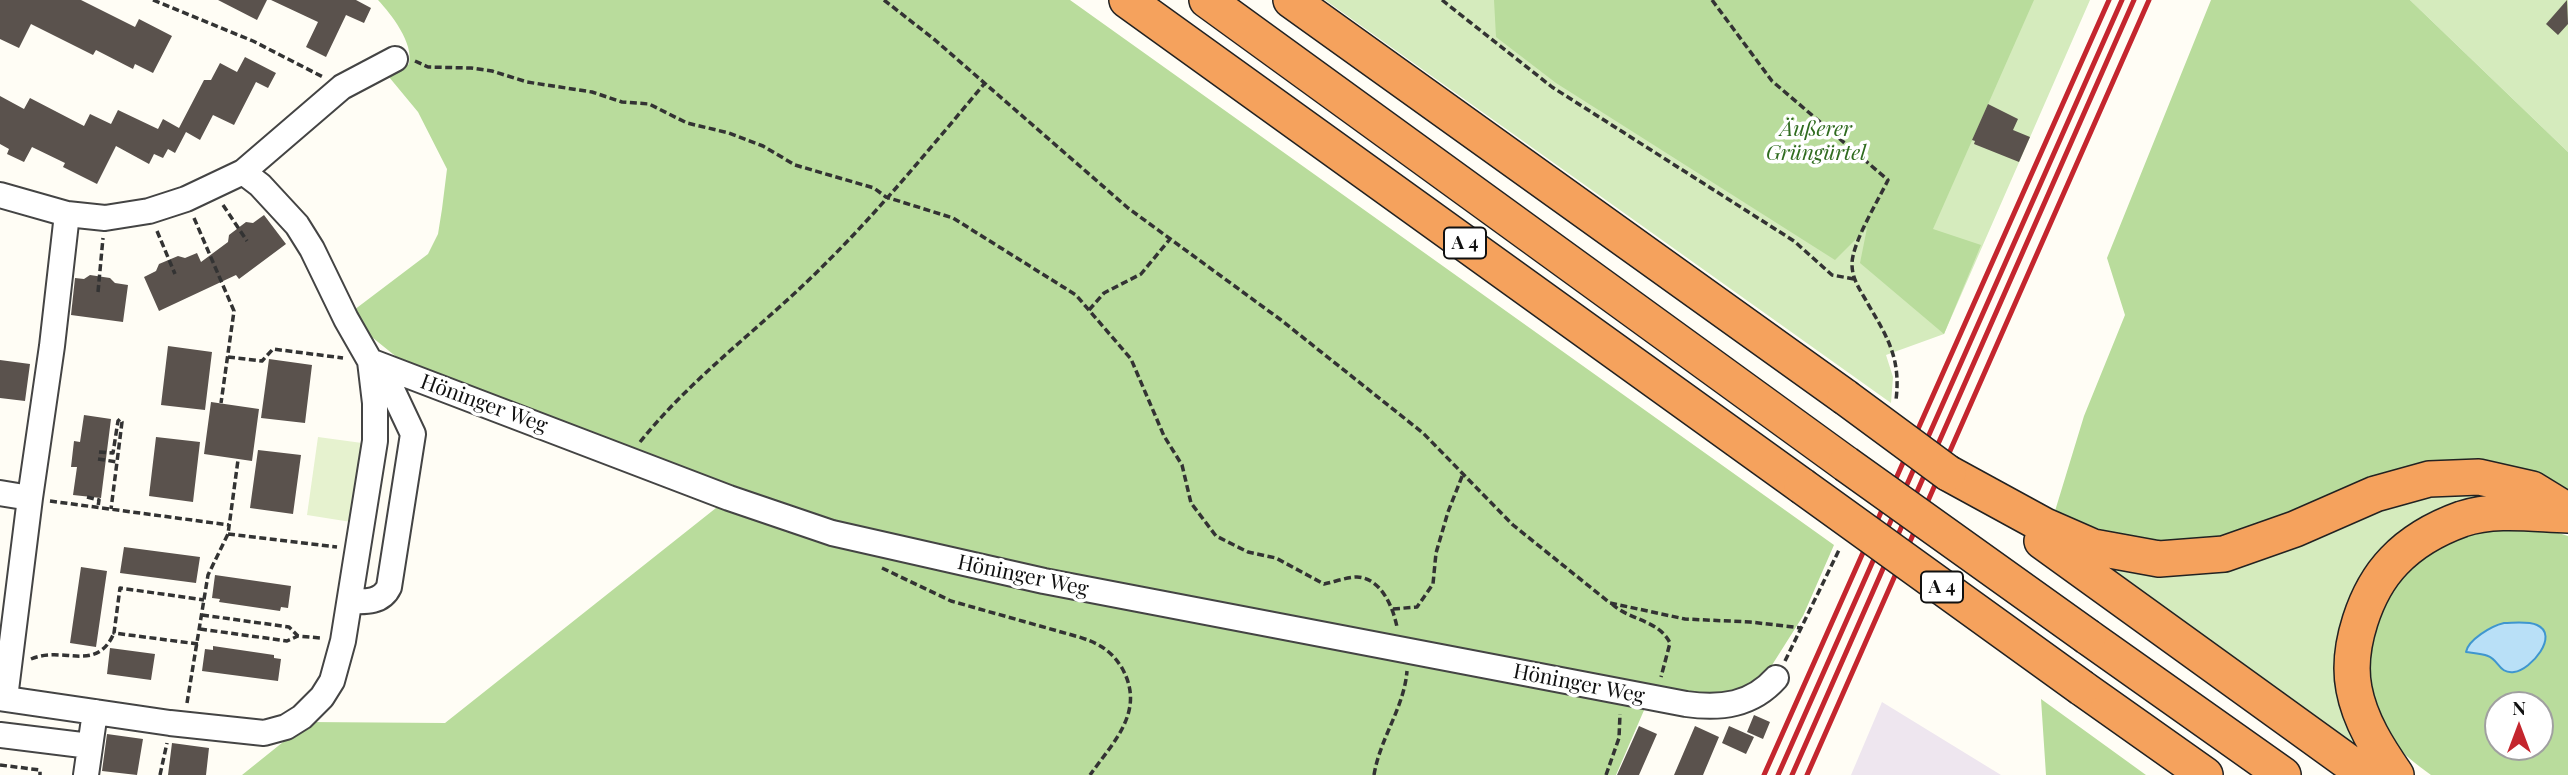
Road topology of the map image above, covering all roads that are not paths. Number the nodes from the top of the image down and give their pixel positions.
1 (1127, 0) edge
2 (1207, 0) edge
3 (1296, 5) edge
4 (395, 59) road end
5 (243, 172) junction
6 (0, 195) edge
7 (67, 214) junction
8 (370, 361) junction
9 (1948, 473) junction
10 (0, 493) edge
11 (30, 498) junction
12 (2568, 513) edge
13 (351, 601) junction
14 (1776, 678) road end
15 (4, 690) edge
16 (95, 712) junction
17 (0, 735) edge
18 (90, 746) junction
19 (86, 775) edge
20 (2206, 775) edge
21 (2283, 775) edge
22 (2366, 775) edge
23 (2396, 775) edge

1 - 20 highway, A 4, bridge
2 - 21 highway, A 4, bridge
3 - 9 highway, bridge
4 - 5 street
5 - 7 street
5 - 8 street
6 - 7 street
7 - 11 street
8 - 13 street
8 - 13 street
8 - 14 street, Höninger Weg
9 - 12 highway
9 - 22 highway
10 - 11 street
11 - 15 street
12 - 23 highway
13 - 16 street
15 - 16 street
16 - 18 street
17 - 18 street
18 - 19 street

